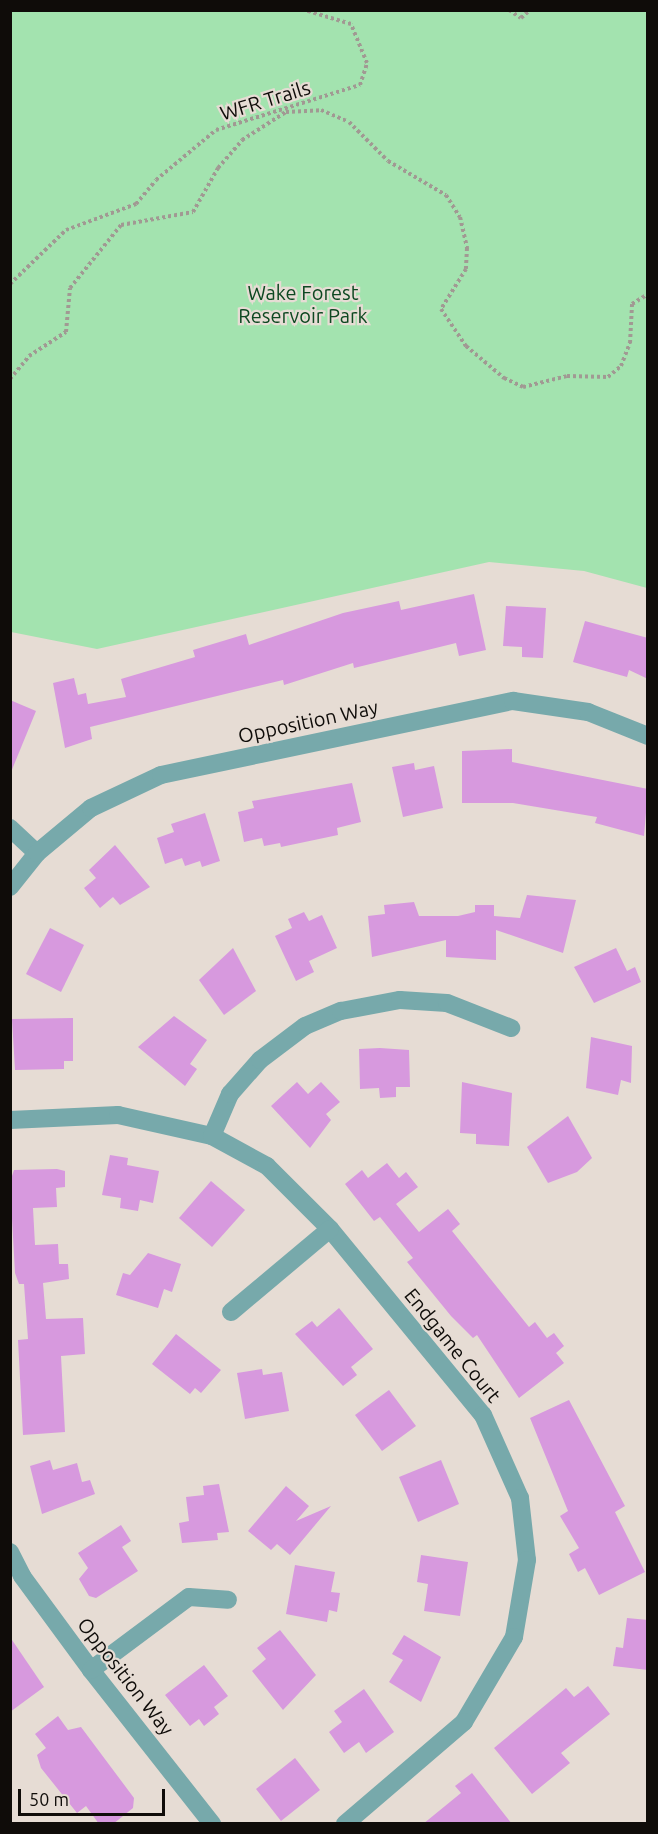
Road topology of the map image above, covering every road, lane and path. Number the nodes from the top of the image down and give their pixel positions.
1 (305, 10) edge
2 (509, 10) edge
3 (530, 10) edge
4 (10, 284) edge
5 (648, 294) edge
6 (10, 379) edge
7 (648, 736) edge
8 (10, 828) edge
9 (37, 853) junction
10 (10, 887) edge
11 (511, 1028) dead end
12 (10, 1120) edge
13 (212, 1136) junction
14 (330, 1229) junction
15 (231, 1312) dead end
16 (10, 1552) edge
17 (228, 1600) dead end
18 (91, 1670) junction
19 (212, 1824) edge
20 (345, 1824) edge

1 - 4 path, WFR Trails
2 - 3 path
5 - 6 path, WFR Trails
7 - 9 street, Opposition Way
8 - 9 street
9 - 10 street, Opposition Way
11 - 13 street
12 - 13 street, Endgame Court
13 - 14 street, Endgame Court
14 - 15 street
14 - 20 street, Endgame Court
16 - 18 street, Opposition Way
17 - 18 street
18 - 19 street, Opposition Way

